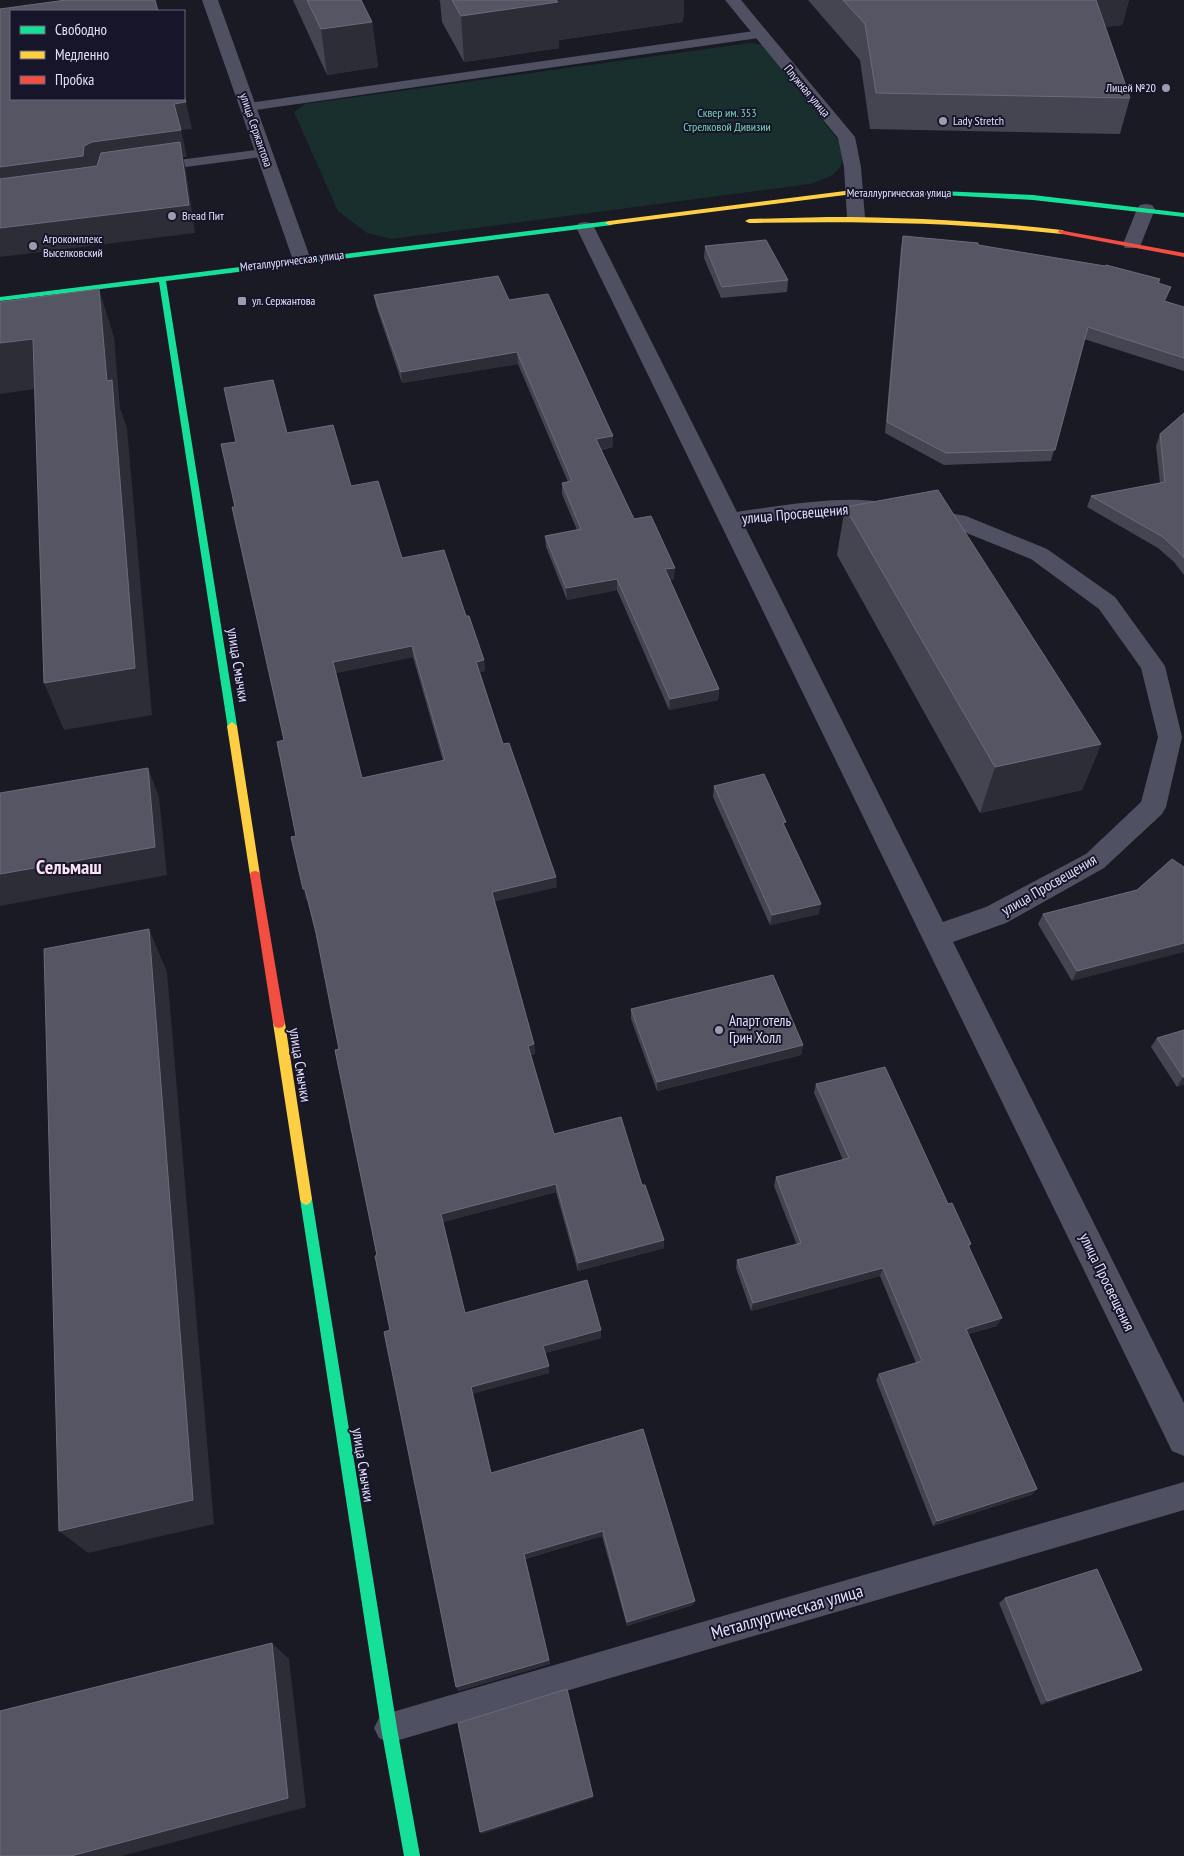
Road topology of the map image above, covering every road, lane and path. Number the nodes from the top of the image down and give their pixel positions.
1 (210, 0) edge
2 (733, 0) edge
3 (761, 34) junction
4 (248, 107) junction
5 (264, 153) junction
6 (138, 170) edge
7 (853, 192) junction
8 (1146, 209) junction
9 (1184, 216) edge
10 (856, 218) junction
11 (740, 222) dead end
12 (701, 223) dead end
13 (585, 227) junction
14 (1132, 244) junction
15 (1184, 255) edge
16 (302, 260) junction
17 (162, 278) junction
18 (0, 299) edge
19 (731, 520) junction
20 (936, 936) junction
21 (1184, 1440) edge
22 (1184, 1496) edge
23 (390, 1728) junction
24 (412, 1856) edge

1 - 4 street, улица Сержантова
2 - 3 street, Плужная улица
3 - 4 lane
3 - 7 street, Плужная улица
4 - 5 street, улица Сержантова
5 - 6 lane
5 - 16 street, улица Сержантова
7 - 8 street, Металлургическая улица
7 - 10 street, Плужная улица
7 - 13 street, Металлургическая улица
8 - 9 street, Металлургическая улица
8 - 14 street
10 - 11 street, Металлургическая улица
10 - 14 street, Металлургическая улица
12 - 13 street, Металлургическая улица
13 - 16 street, Металлургическая улица
13 - 19 street, улица Просвещения
14 - 15 street, Металлургическая улица
16 - 17 street, Металлургическая улица
17 - 18 street, Металлургическая улица
17 - 23 street, улица Смычки
19 - 20 street, улица Просвещения
19 - 20 street, улица Просвещения
20 - 21 street, улица Просвещения
22 - 23 lane, Металлургическая улица
23 - 24 street, улица Смычки

